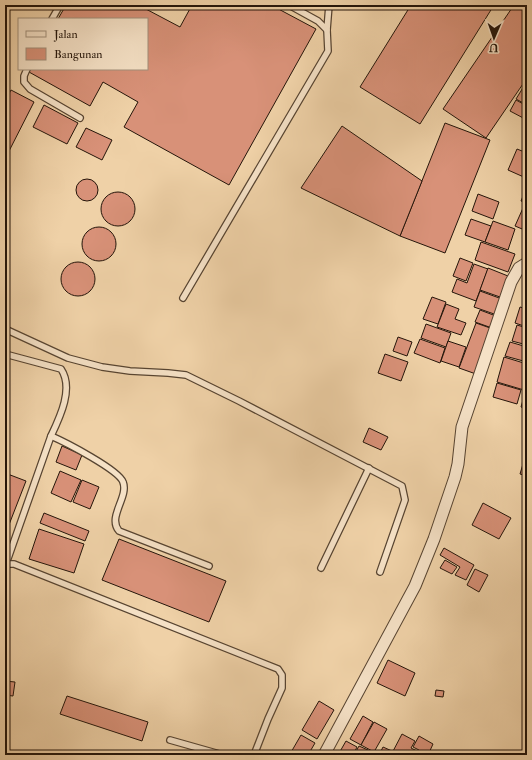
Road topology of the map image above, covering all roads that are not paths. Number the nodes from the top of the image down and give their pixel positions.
1 (60, 5) edge
2 (289, 5) edge
3 (329, 5) edge
4 (53, 18) edge
5 (326, 30) junction
6 (27, 70) edge
7 (80, 118) dead end
8 (527, 263) edge
9 (183, 298) dead end
10 (5, 329) edge
11 (5, 354) edge
12 (52, 436) junction
13 (369, 468) junction
14 (6, 564) edge
15 (209, 566) dead end
16 (321, 568) dead end
17 (380, 572) dead end
18 (170, 740) dead end
19 (223, 755) edge
20 (254, 755) edge
21 (324, 755) edge

1 - 4 lane
2 - 5 lane
3 - 5 lane
5 - 9 lane
6 - 7 lane
8 - 21 street
10 - 13 lane
11 - 12 lane
12 - 14 lane
12 - 15 lane
13 - 16 lane
13 - 17 lane
14 - 20 lane
18 - 19 lane

